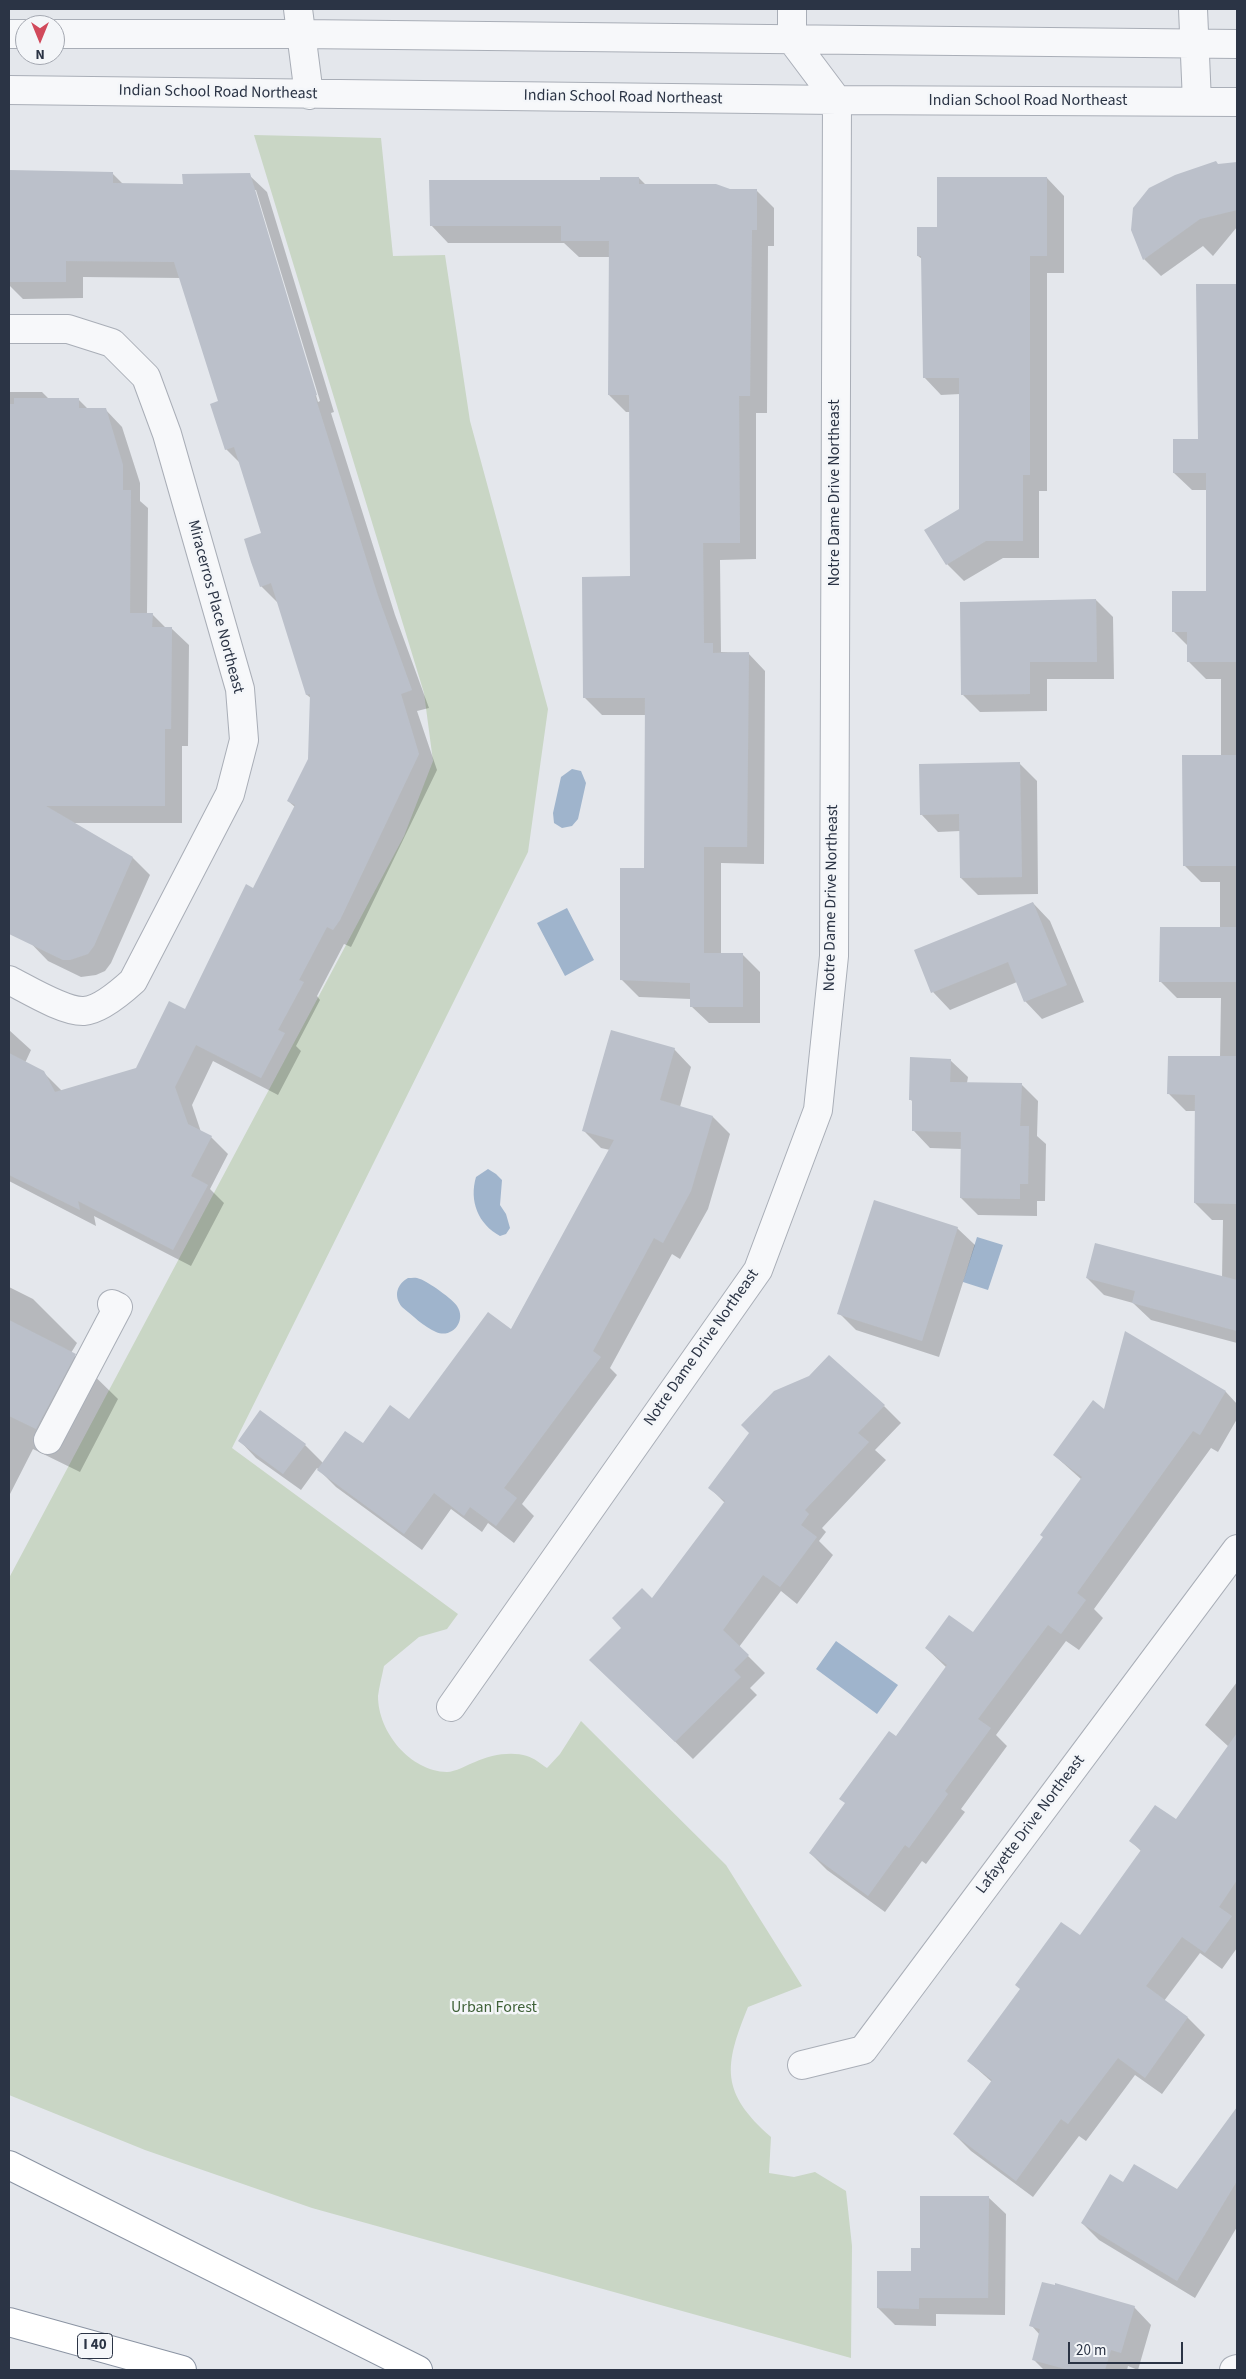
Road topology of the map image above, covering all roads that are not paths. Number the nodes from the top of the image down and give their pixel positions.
1 (792, 9) edge
2 (1193, 9) edge
3 (299, 21) edge
4 (65, 33) edge
5 (792, 40) junction
6 (1194, 43) junction
7 (1237, 44) edge
8 (9, 90) edge
9 (309, 95) junction
10 (837, 100) junction
11 (1197, 102) junction
12 (1237, 102) edge
13 (9, 329) edge
14 (9, 980) edge
15 (112, 1304) dead end
16 (48, 1440) dead end
17 (1237, 1549) edge
18 (451, 1706) dead end
19 (802, 2065) dead end
20 (9, 2165) edge
21 (9, 2322) edge
22 (182, 2370) edge
23 (418, 2370) edge

1 - 5 street
2 - 6 street
3 - 4 street
3 - 5 street
3 - 9 street
5 - 6 street
5 - 10 street
6 - 7 street
6 - 11 street
8 - 9 street, Indian School Road Northeast
9 - 10 street, Indian School Road Northeast
10 - 11 street, Indian School Road Northeast
10 - 18 street, Notre Dame Drive Northeast
11 - 12 street, Indian School Road Northeast
13 - 14 street, Miracerros Place Northeast
15 - 16 street
17 - 19 street, Lafayette Drive Northeast
20 - 23 highway
21 - 22 highway, I 40

